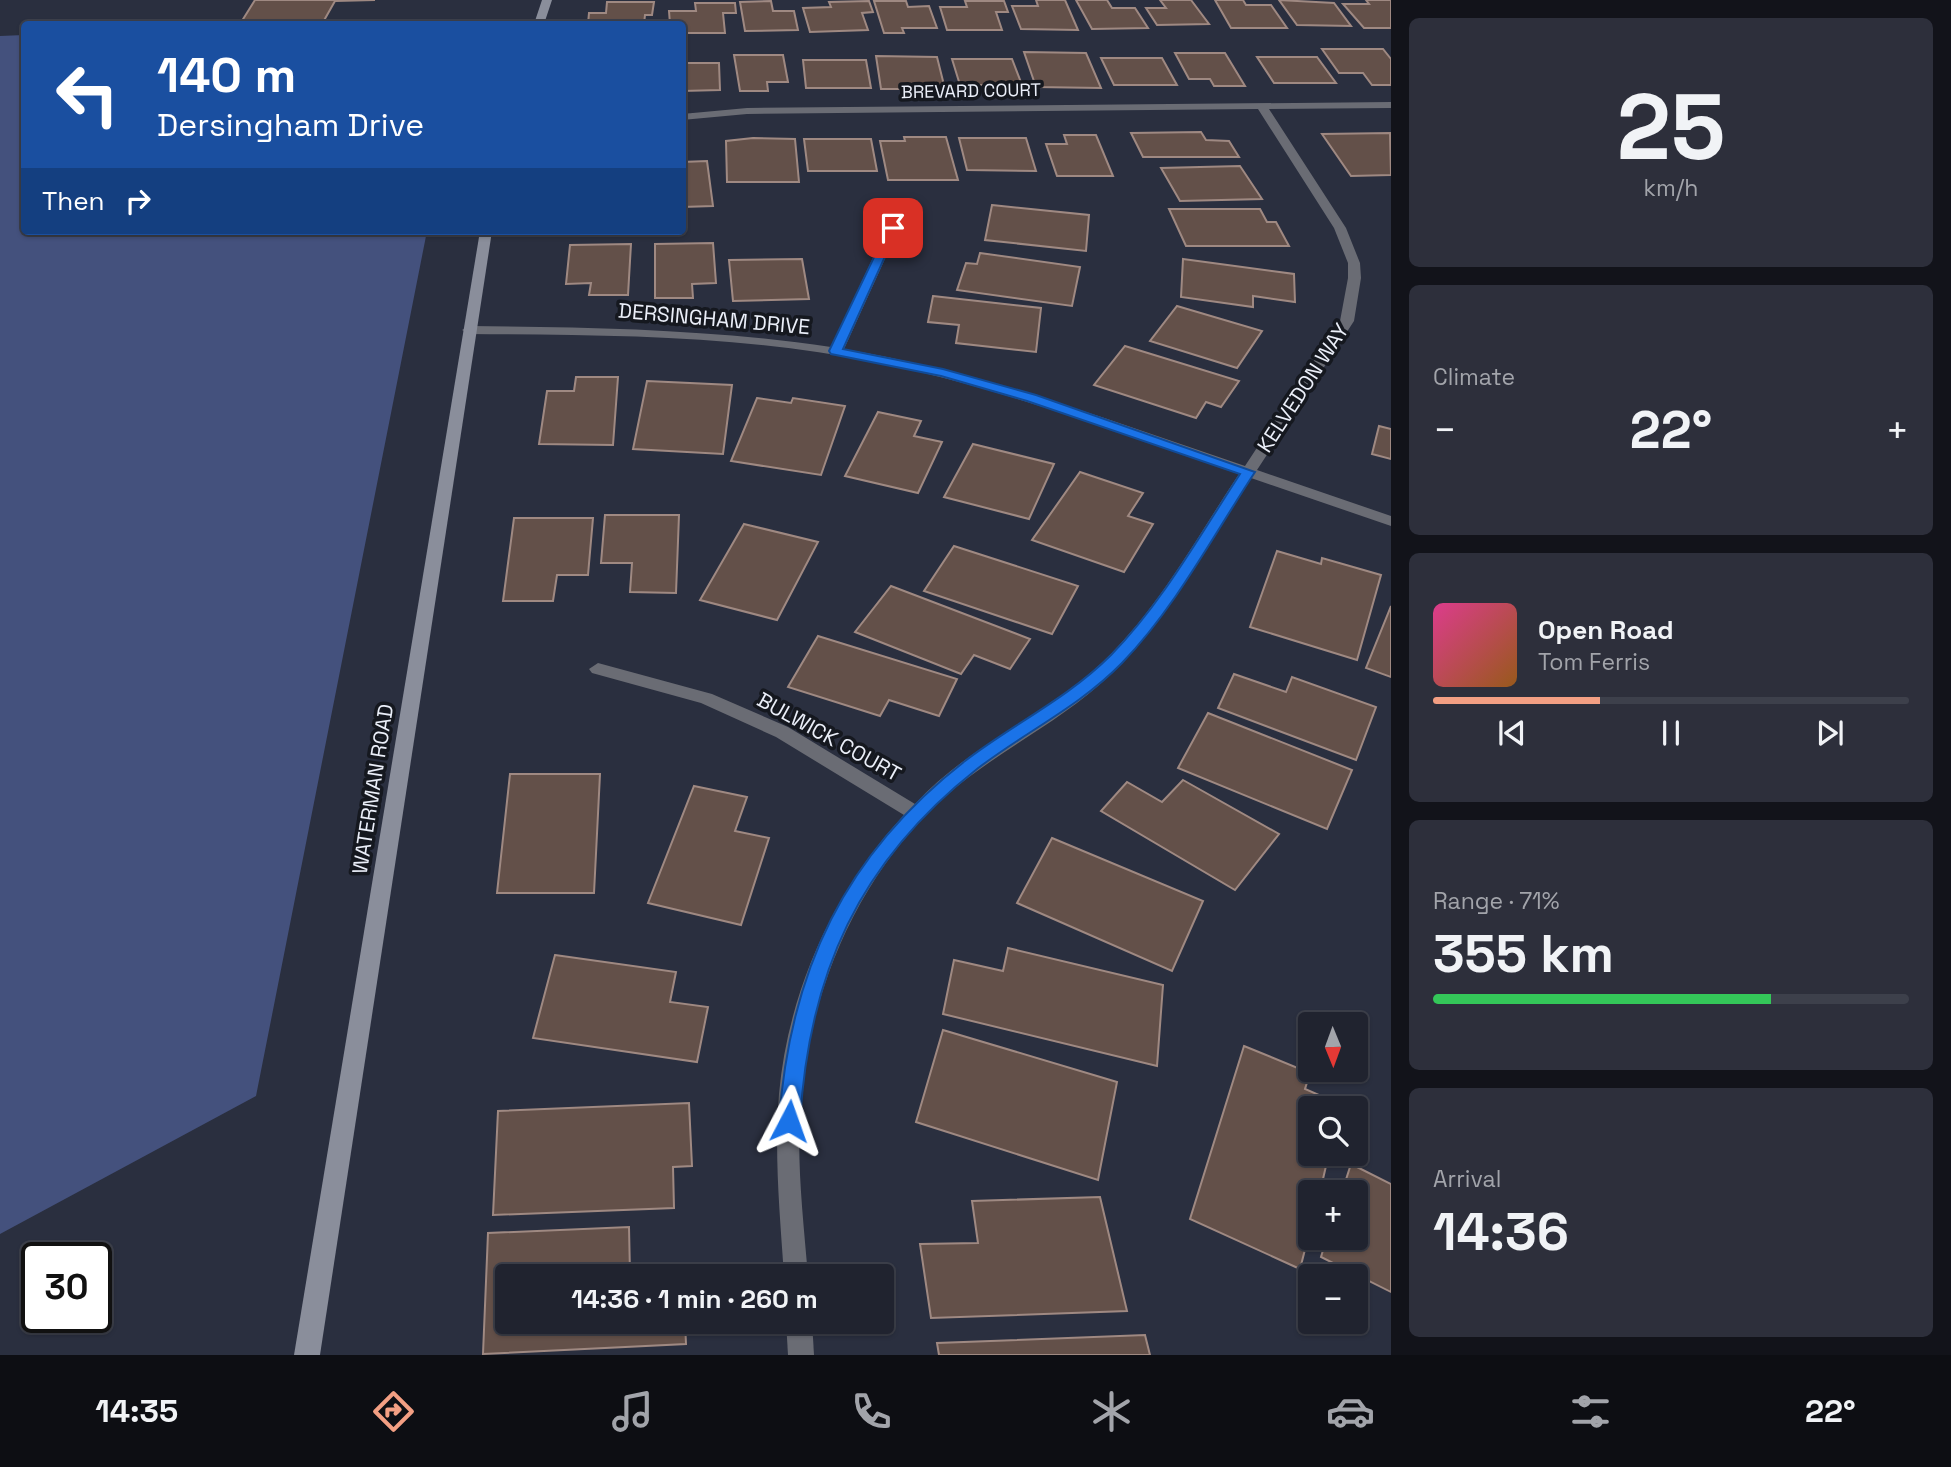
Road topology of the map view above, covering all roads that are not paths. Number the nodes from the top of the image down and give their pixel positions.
1 (547, 0) edge
2 (540, 21) edge
3 (1391, 105) edge
4 (1261, 106) junction
5 (686, 117) edge
6 (893, 228) dead end
7 (485, 235) edge
8 (469, 330) junction
9 (835, 351) junction
10 (1248, 472) junction
11 (1391, 521) edge
12 (598, 668) dead end
13 (915, 813) junction
14 (795, 1264) edge
15 (800, 1334) edge
16 (307, 1355) edge
17 (802, 1355) edge

1 - 2 street
3 - 4 street, BREVARD COURT
4 - 5 street, BREVARD COURT
4 - 10 street, KELVEDON WAY
6 - 9 street
7 - 8 street, WATERMAN ROAD
8 - 9 street, DERSINGHAM DRIVE
8 - 16 street, WATERMAN ROAD
9 - 10 street, DERSINGHAM DRIVE
10 - 11 street, DERSINGHAM DRIVE
10 - 13 street, KELVEDON WAY
12 - 13 street, BULWICK COURT
13 - 14 street, KELVEDON WAY
15 - 17 street

